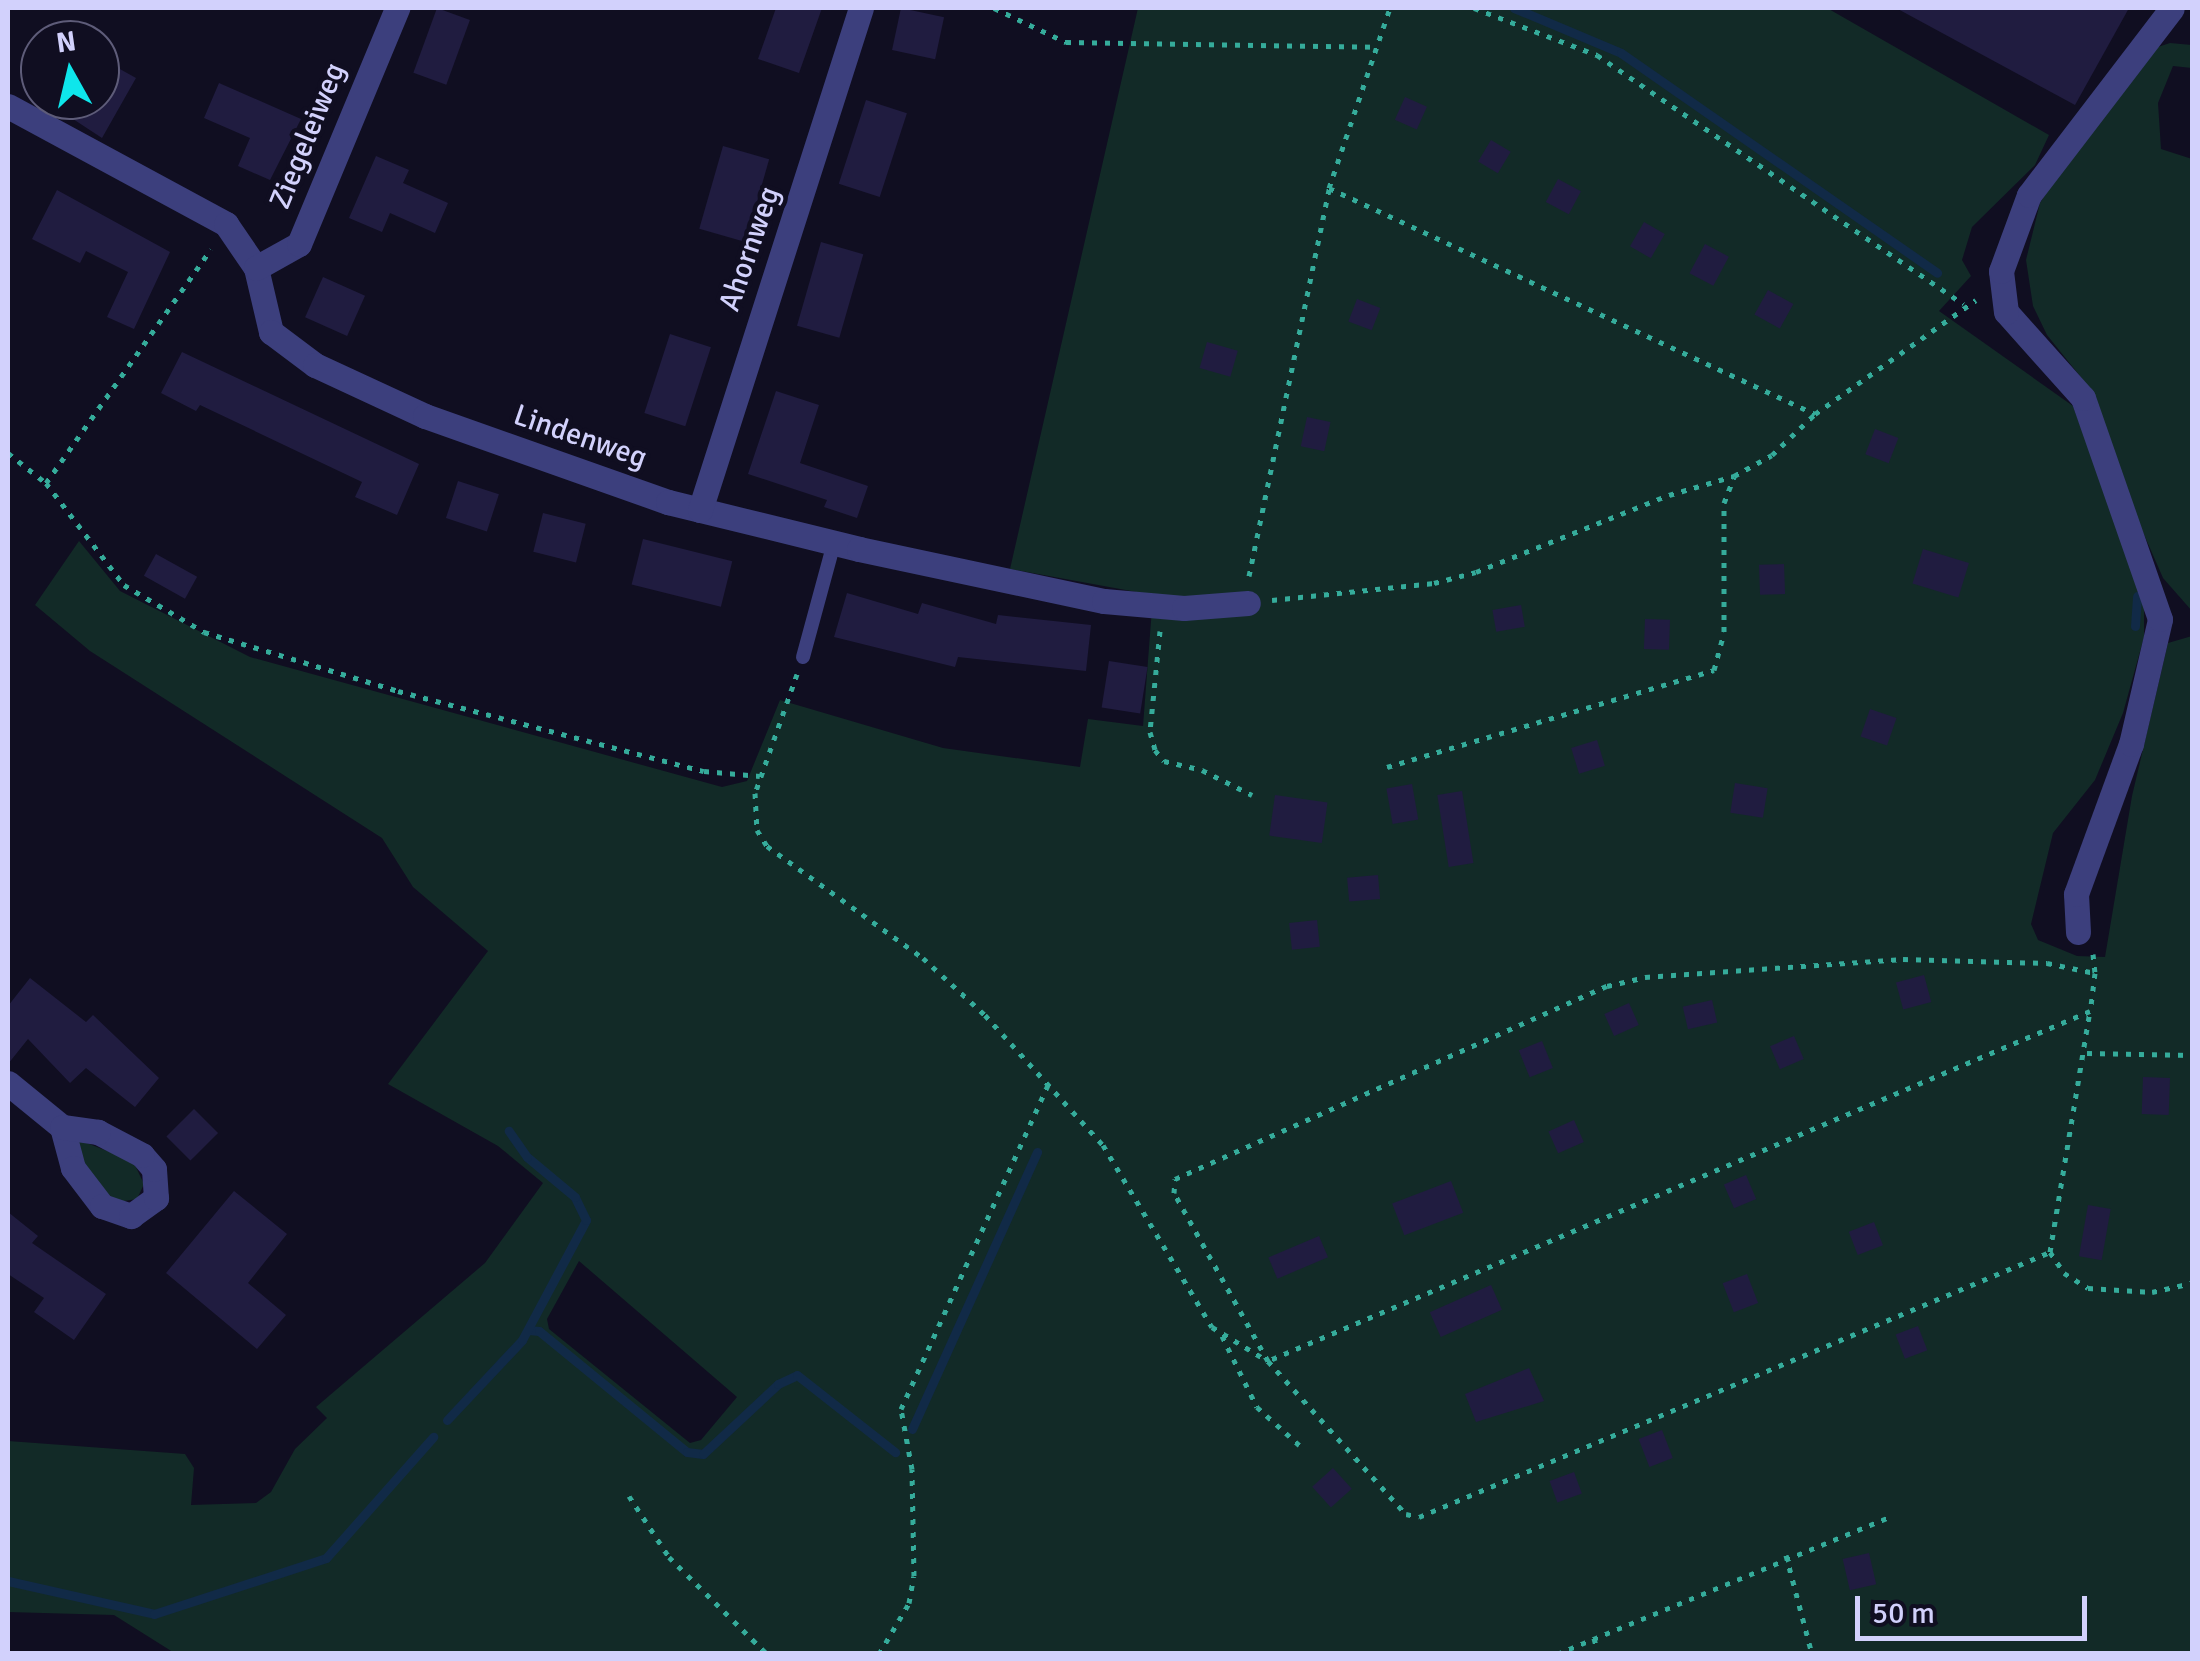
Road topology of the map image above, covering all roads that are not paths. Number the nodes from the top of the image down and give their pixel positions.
1 (397, 8) edge
2 (860, 8) edge
3 (2172, 8) edge
4 (8, 106) edge
5 (256, 268) junction
6 (700, 510) junction
7 (834, 543) junction
8 (1248, 603) road end
9 (803, 657) road end
10 (2078, 932) dead end
11 (8, 1083) edge
12 (62, 1128) dead end

1 - 5 street, Ziegeleiweg
2 - 6 street, Ahornweg
3 - 10 street
4 - 5 street, Lindenweg
5 - 6 street, Lindenweg
6 - 7 street, Lindenweg
7 - 8 street, Lindenweg
7 - 9 lane
11 - 12 street

